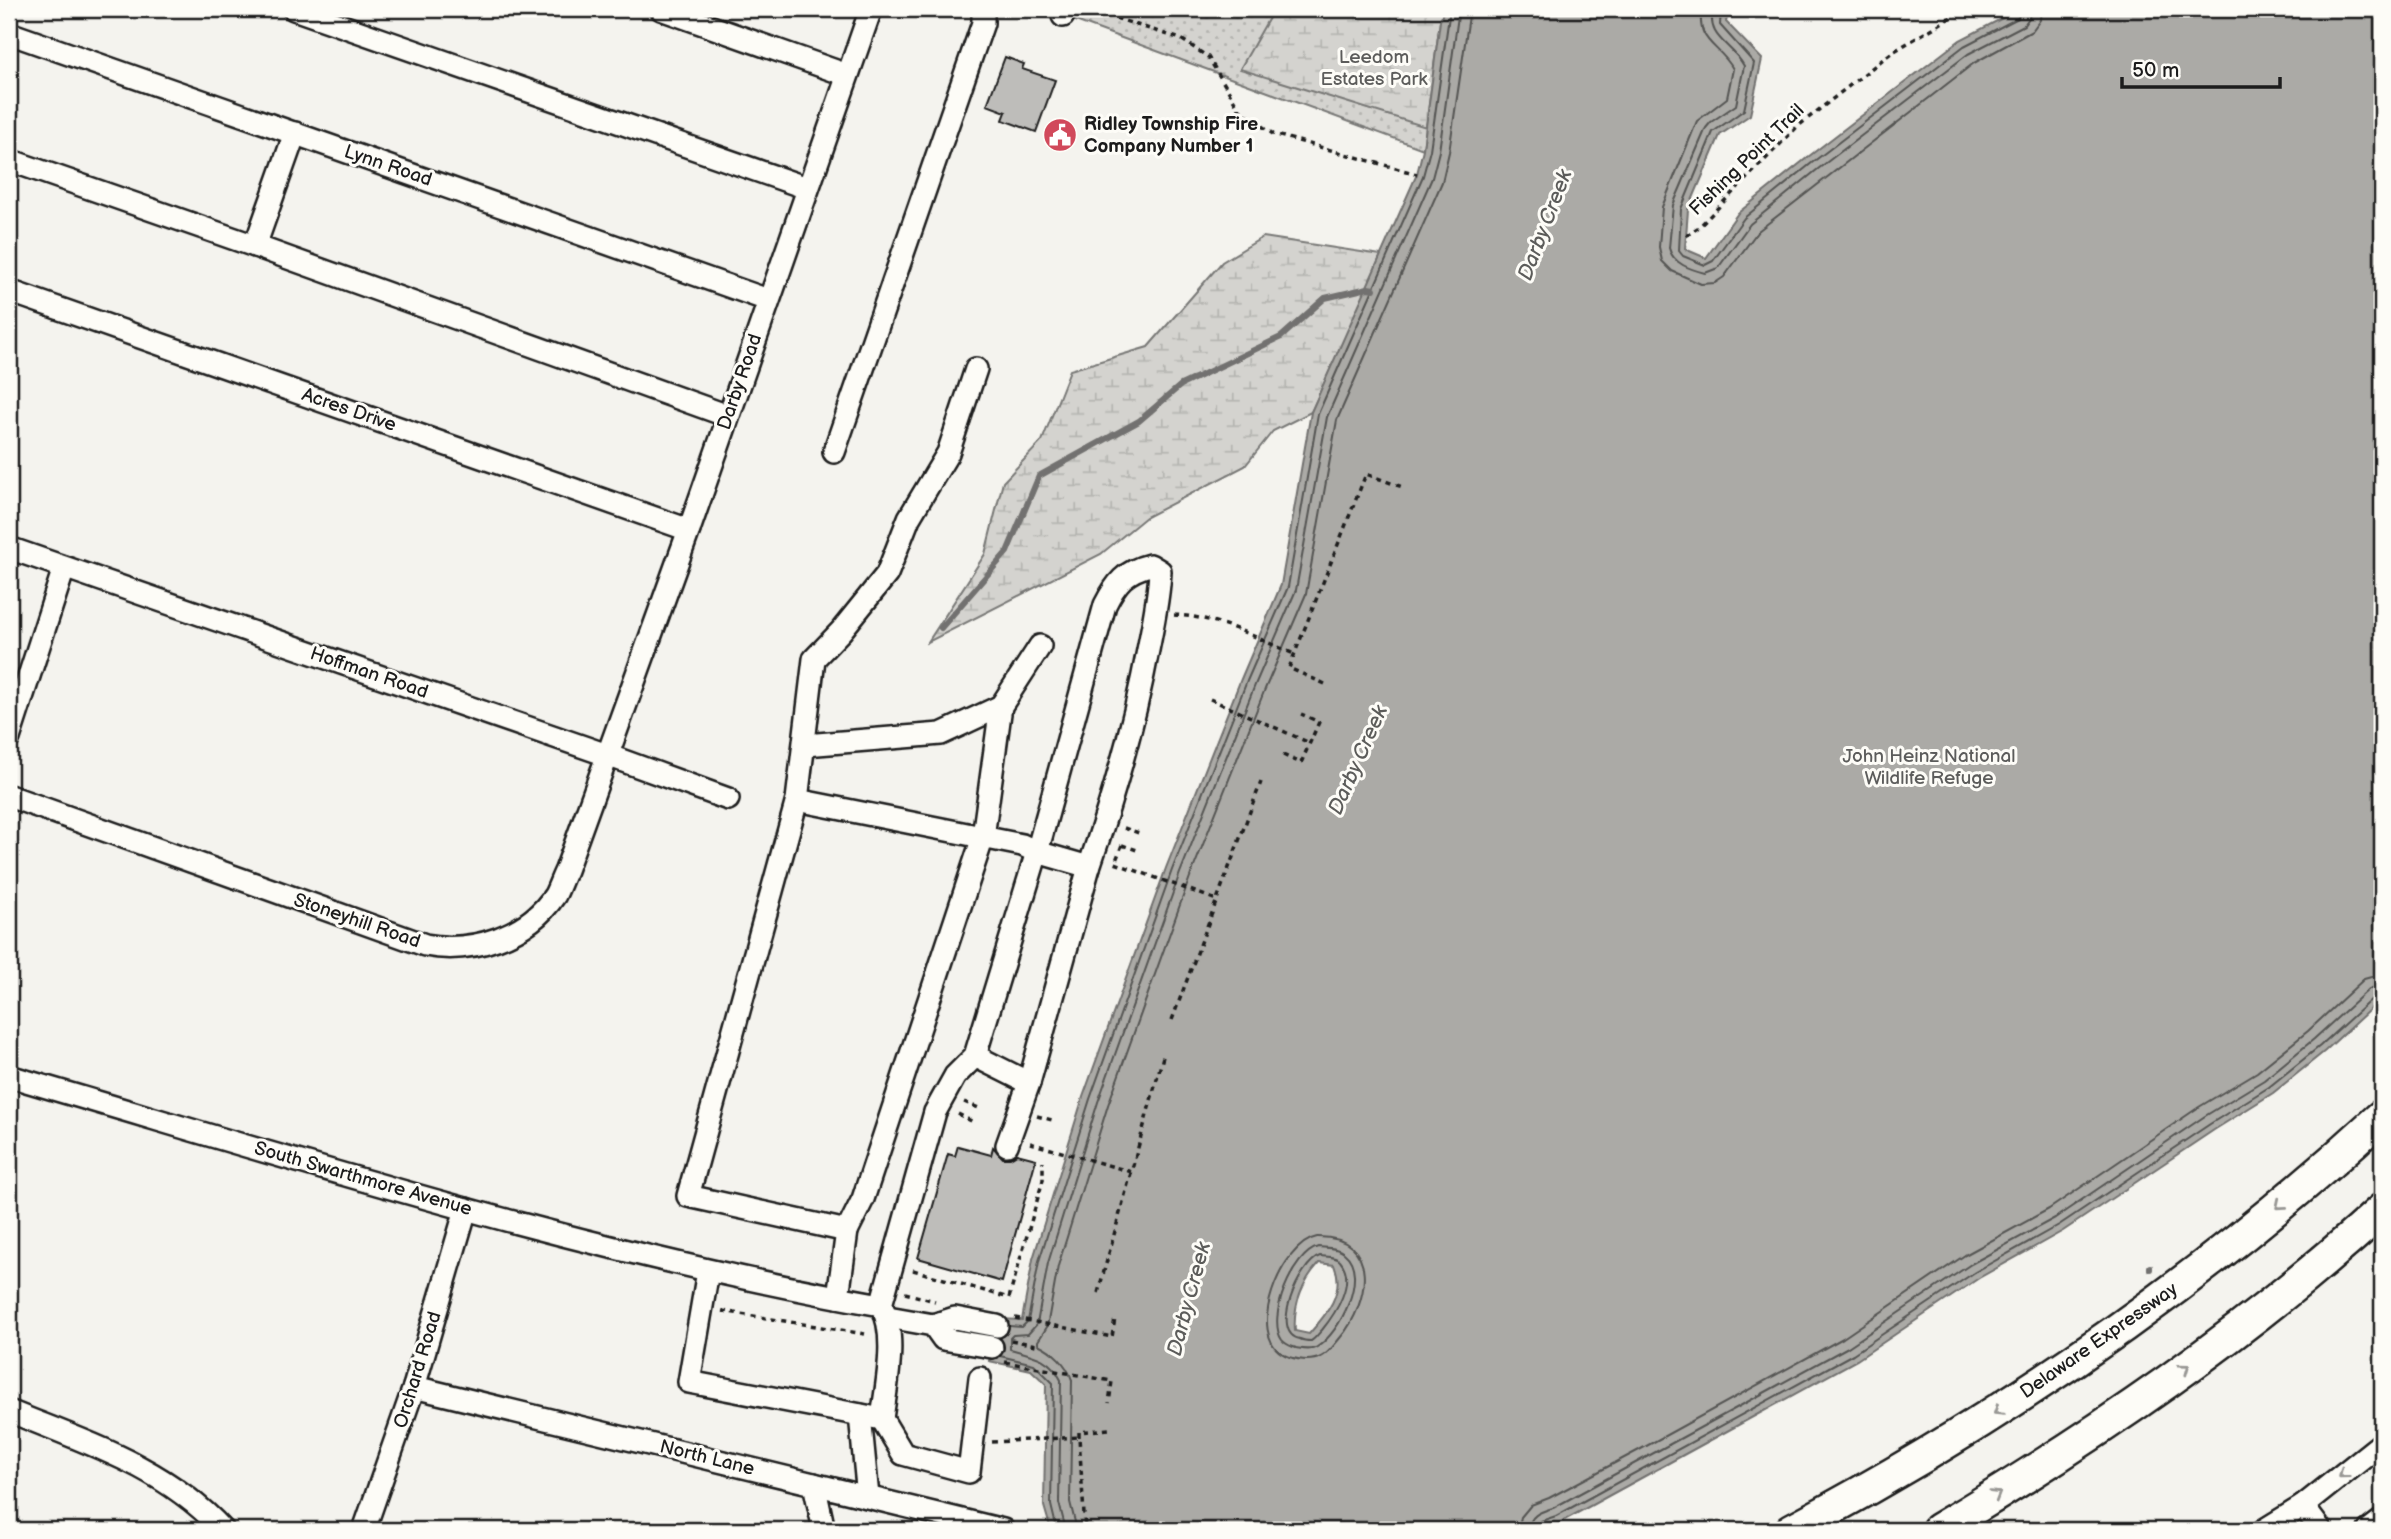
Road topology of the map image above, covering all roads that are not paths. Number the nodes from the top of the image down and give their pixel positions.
1 (294, 9) edge
2 (661, 9) edge
3 (871, 9) edge
4 (983, 9) edge
5 (9, 33) edge
6 (847, 75) junction
7 (295, 133) junction
8 (9, 160) edge
9 (807, 188) junction
10 (255, 246) junction
11 (9, 291) edge
12 (768, 300) junction
13 (976, 369) dead end
14 (728, 416) junction
15 (834, 452) dead end
16 (689, 530) junction
17 (9, 548) edge
18 (64, 568) junction
19 (1040, 646) dead end
20 (1002, 706) junction
21 (9, 738) edge
22 (805, 745) junction
23 (607, 755) junction
24 (9, 796) edge
25 (728, 799) dead end
26 (797, 800) junction
27 (983, 837) junction
28 (1037, 852) junction
29 (1089, 867) junction
30 (975, 1056) junction
31 (9, 1076) edge
32 (1029, 1083) junction
33 (2382, 1116) edge
34 (1007, 1145) dead end
35 (466, 1209) junction
36 (2382, 1210) edge
37 (847, 1231) junction
38 (714, 1272) junction
39 (838, 1297) junction
40 (885, 1311) junction
41 (996, 1337) road end
42 (979, 1378) dead end
43 (414, 1387) junction
44 (9, 1412) edge
45 (860, 1415) junction
46 (882, 1419) junction
47 (2382, 1443) edge
48 (814, 1484) junction
49 (868, 1497) junction
50 (2303, 1506) junction
51 (2382, 1520) edge
52 (931, 1521) edge
53 (992, 1528) edge
54 (223, 1530) edge
55 (364, 1530) edge
56 (824, 1530) edge
57 (1792, 1530) edge
58 (1938, 1530) edge
59 (2264, 1530) edge
60 (2320, 1530) edge
61 (2369, 1530) edge

1 - 9 street
2 - 6 street
3 - 6 street, Darby Road
4 - 15 street
5 - 7 street, Lynn Road
6 - 9 street, Darby Road
7 - 10 street
7 - 12 street, Lynn Road
8 - 10 street
9 - 12 street, Darby Road
10 - 14 street
11 - 16 street, Acres Drive
12 - 14 street, Darby Road
13 - 22 street
14 - 16 street, Darby Road
16 - 23 street, Darby Road
17 - 18 street, Hoffman Road
18 - 21 street
18 - 23 street, Hoffman Road
19 - 20 street
20 - 22 street
20 - 27 street
22 - 26 street
23 - 24 street, Stoneyhill Road
23 - 25 street, Hoffman Road
26 - 27 street
26 - 37 street
27 - 28 street
27 - 37 street
28 - 29 street
28 - 29 street
28 - 30 street
29 - 32 street
30 - 32 street
30 - 40 street
31 - 35 street, South Swarthmore Avenue
32 - 34 street
33 -> 57 highway, Delaware Expressway
35 - 38 street, South Swarthmore Avenue
35 - 43 street, Orchard Road
58 -> 36 highway
37 - 39 street
38 - 39 street, South Swarthmore Avenue
38 - 45 street
39 - 40 street, South Swarthmore Avenue
40 - 41 street, South Swarthmore Avenue
40 - 46 street
42 - 46 street
43 - 48 street, North Lane
43 - 55 street, Orchard Road
44 - 54 street
45 - 46 street
45 - 49 street
47 -> 50 street
48 - 49 street, North Lane
48 - 56 street
49 - 52 street, North Lane
50 - 59 street
50 - 60 street
51 - 61 street
52 - 53 street, North Lane

